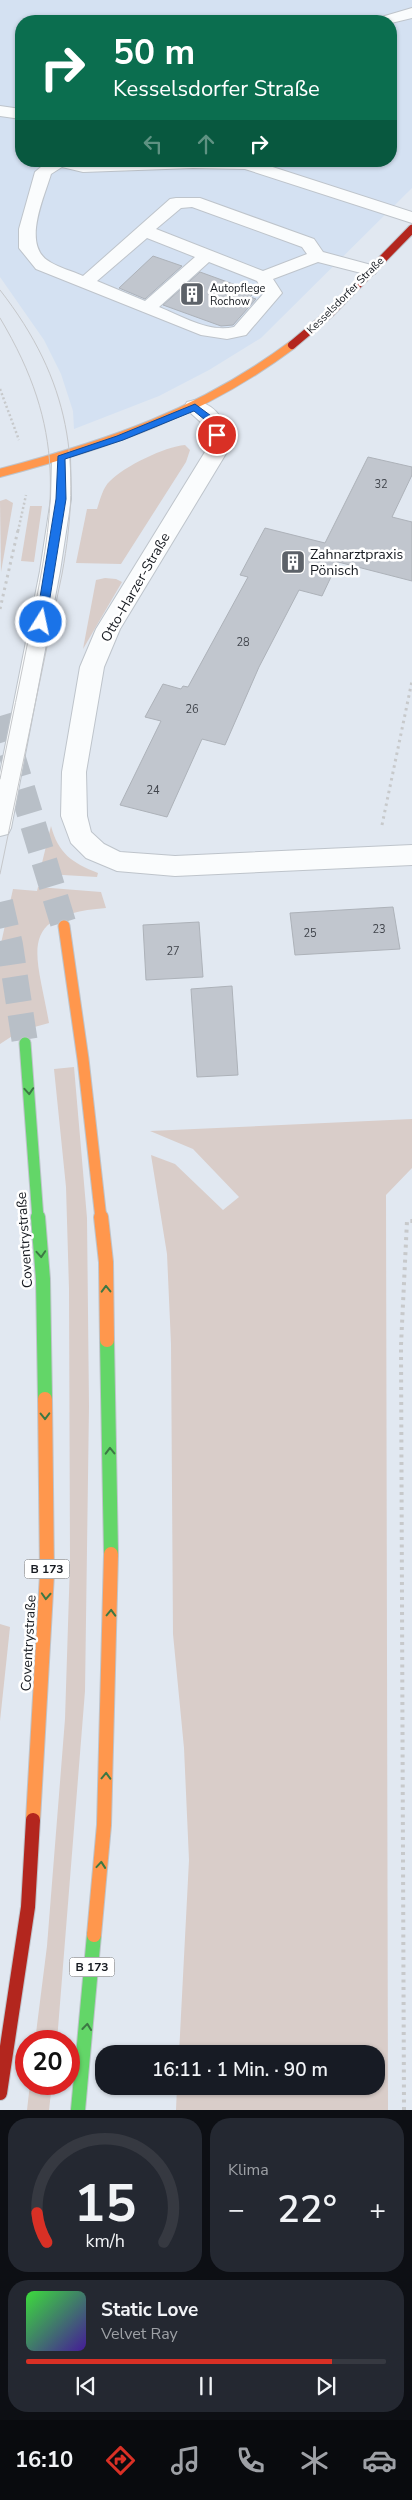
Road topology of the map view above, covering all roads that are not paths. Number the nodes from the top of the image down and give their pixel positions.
1 (412, 13) edge
2 (397, 17) edge
3 (0, 111) edge
4 (15, 113) edge
5 (50, 167) edge
6 (256, 167) edge
7 (412, 218) edge
8 (412, 229) edge
9 (145, 231) junction
10 (207, 255) junction
11 (317, 256) junction
12 (369, 270) junction
13 (263, 277) junction
14 (85, 283) junction
15 (147, 308) junction
16 (195, 407) junction
17 (61, 458) junction
18 (0, 473) edge
19 (0, 828) edge
20 (412, 855) edge
21 (64, 926) tunnel mouth
22 (26, 1043) tunnel mouth
23 (0, 2093) edge
24 (78, 2110) edge

1 - 2 lane
3 - 4 lane
5 - 14 lane
6 - 7 lane
8 - 12 main road, Kesselsdorfer Straße
9 - 10 lane
9 - 11 lane
9 - 14 lane
10 - 13 lane
10 - 15 lane
11 - 12 lane
11 - 13 lane
12 - 16 main road, Kesselsdorfer Straße
13 - 15 lane
14 - 15 lane
16 - 17 main road, Kesselsdorfer Straße
16 - 20 street, Otto-Harzer-Straße
17 - 18 main road, Kesselsdorfer Straße
17 - 19 lane
24 -> 21 main road, B 173
22 -> 23 main road, Coventrystraße / B 173

